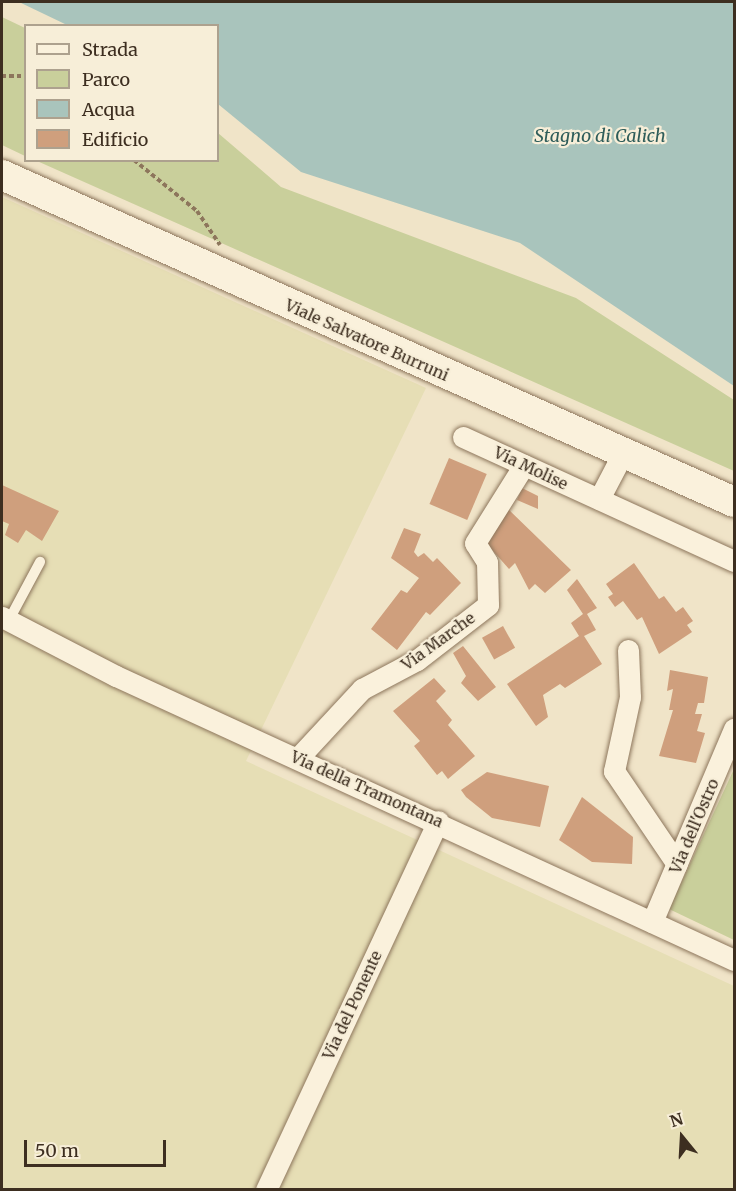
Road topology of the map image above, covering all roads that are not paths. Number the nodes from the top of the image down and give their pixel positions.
1 (2, 175) edge
2 (463, 437) dead end
3 (623, 453) junction
4 (524, 465) junction
5 (599, 499) junction
6 (735, 502) edge
7 (735, 561) edge
8 (40, 562) dead end
9 (5, 619) edge
10 (628, 650) dead end
11 (735, 729) edge
12 (298, 758) junction
13 (438, 821) junction
14 (677, 864) junction
15 (652, 922) junction
16 (735, 960) edge
17 (266, 1190) edge

1 - 3 main road, Viale Salvatore Burruni
2 - 4 street, Via Molise
3 - 5 street
3 - 6 main road, Viale Salvatore Burruni
4 - 5 street, Via Molise
4 - 12 street, Via Marche
5 - 7 street, Via Molise
8 - 9 lane
9 - 12 street, Via della Tramontana
10 - 14 street
11 - 14 street, Via dell'Ostro
12 - 13 street, Via della Tramontana
13 - 15 street, Via della Tramontana
13 - 17 street, Via del Ponente
14 - 15 street, Via dell'Ostro
15 - 16 street, Via della Tramontana

